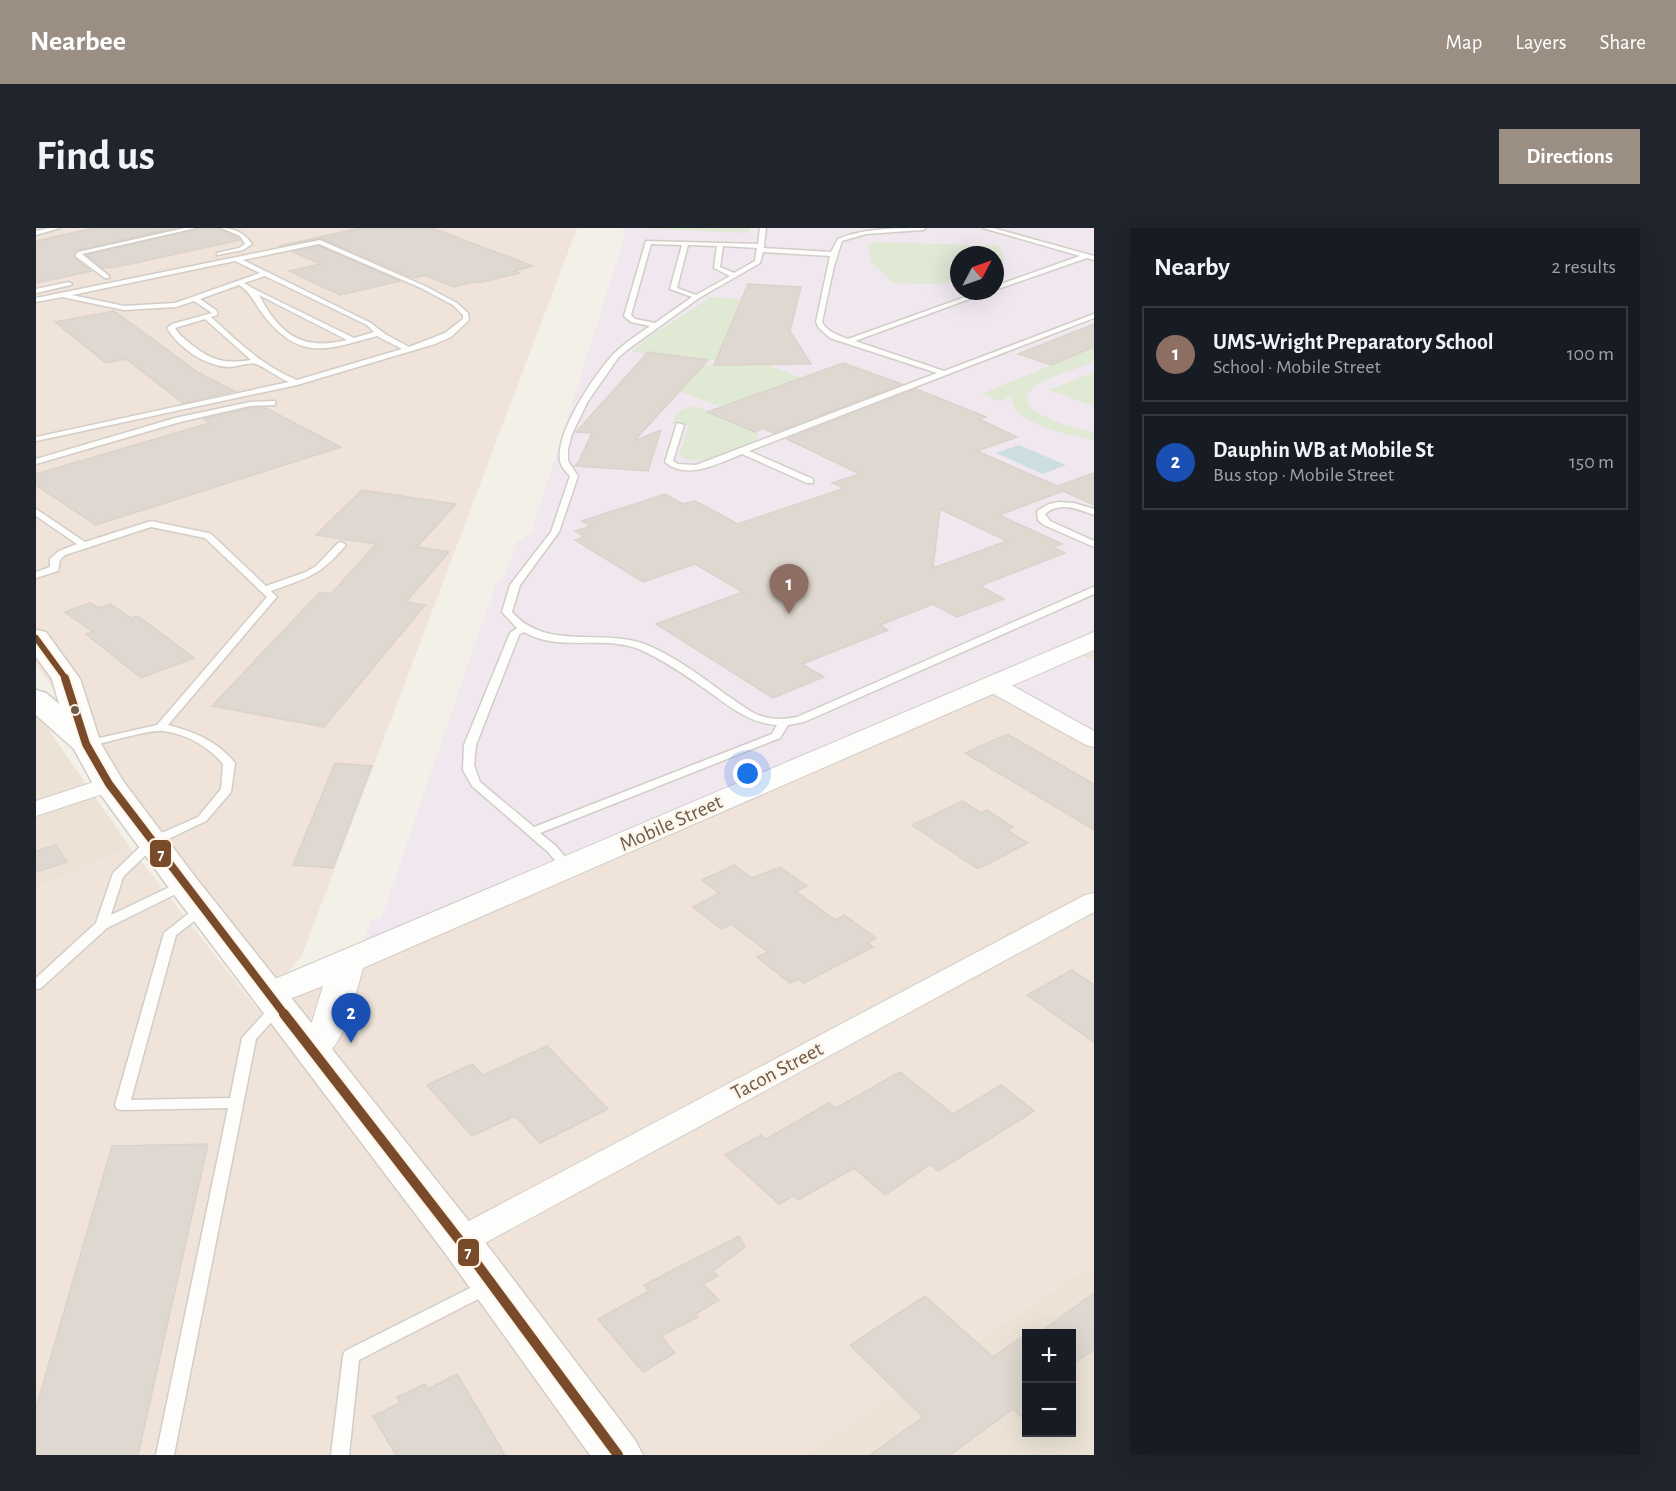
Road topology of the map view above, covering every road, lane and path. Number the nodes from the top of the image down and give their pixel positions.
1 (57, 228) edge
2 (194, 228) edge
3 (224, 228) edge
4 (763, 228) edge
5 (923, 228) edge
6 (986, 228) edge
7 (37, 232) edge
8 (686, 243) junction
9 (720, 244) junction
10 (761, 248) junction
11 (835, 254) junction
12 (208, 256) dead end
13 (1086, 256) junction
14 (1094, 258) edge
15 (236, 259) junction
16 (266, 273) junction
17 (118, 274) dead end
18 (734, 275) junction
19 (107, 277) junction
20 (97, 279) dead end
21 (76, 283) dead end
22 (240, 283) junction
23 (1004, 285) edge
24 (36, 291) edge
25 (255, 291) junction
26 (61, 294) junction
27 (697, 297) junction
28 (196, 299) junction
29 (36, 300) edge
30 (963, 300) edge
31 (1094, 316) edge
32 (208, 318) junction
33 (655, 325) junction
34 (379, 333) junction
35 (353, 339) junction
36 (848, 341) junction
37 (410, 350) junction
38 (255, 362) junction
39 (943, 373) junction
40 (297, 383) junction
41 (272, 403) dead end
42 (680, 425) dead end
43 (36, 439) edge
44 (742, 451) junction
45 (36, 462) edge
46 (810, 481) dead end
47 (36, 512) edge
48 (1094, 512) edge
49 (341, 544) dead end
50 (1094, 544) edge
51 (84, 545) junction
52 (36, 575) edge
53 (264, 590) junction
54 (1094, 590) edge
55 (523, 628) junction
56 (36, 638) edge
57 (1094, 640) edge
58 (994, 685) junction
59 (36, 699) edge
60 (784, 723) junction
61 (162, 727) junction
62 (1094, 740) edge
63 (86, 744) junction
64 (109, 784) junction
65 (36, 809) edge
66 (532, 832) junction
67 (152, 842) junction
68 (568, 868) junction
69 (193, 897) junction
70 (1094, 901) edge
71 (102, 925) junction
72 (347, 962) junction
73 (36, 985) edge
74 (274, 1001) junction
75 (311, 1049) junction
76 (236, 1103) junction
77 (460, 1241) junction
78 (491, 1284) junction
79 (165, 1455) edge
80 (340, 1455) edge
81 (618, 1455) edge

1 - 7 lane
2 - 19 lane
3 - 12 lane
4 - 10 lane
5 - 11 lane
6 - 13 lane
8 - 9 lane
8 - 27 lane
8 - 33 lane
9 - 10 lane
9 - 18 lane
10 - 11 lane
10 - 18 lane
11 - 36 lane
13 - 14 lane
13 - 23 lane
15 - 16 lane
15 - 26 lane
15 - 37 lane
16 - 22 lane
16 - 34 lane
17 - 19 lane
18 - 27 lane
19 - 20 lane
21 - 24 lane
22 - 25 lane
22 - 28 lane
25 - 35 lane
25 - 35 lane
26 - 28 lane
26 - 29 lane
27 - 33 lane
28 - 32 lane
30 - 36 lane
31 - 39 lane
32 - 38 lane
32 - 38 lane
33 - 55 lane
34 - 35 lane
34 - 37 lane
36 - 39 lane
37 - 40 lane
38 - 40 lane
39 - 44 lane
40 - 43 lane
41 - 45 lane
42 - 44 lane
44 - 46 lane
47 - 51 lane
48 - 50 lane
49 - 53 lane
51 - 52 lane
51 - 53 lane
53 - 61 lane
54 - 60 lane
55 - 60 lane
55 - 66 lane
56 - 63 main road
57 - 58 street, Mobile Street
58 - 62 street
58 - 68 street, Mobile Street
59 - 63 main road
60 - 66 lane
61 - 63 lane
61 - 67 lane
63 - 64 main road
64 - 65 street
64 - 67 main road
66 - 68 lane
67 - 69 main road
67 - 71 lane
68 - 72 street, Mobile Street
69 - 71 lane
69 - 74 main road
69 - 76 lane
70 - 77 street, Tacon Street
71 - 73 lane
72 - 74 street, Mobile Street
72 - 75 street
74 - 75 main road
74 - 76 lane
75 - 77 main road
76 - 79 lane
77 - 78 main road
78 - 80 lane
78 - 81 main road

